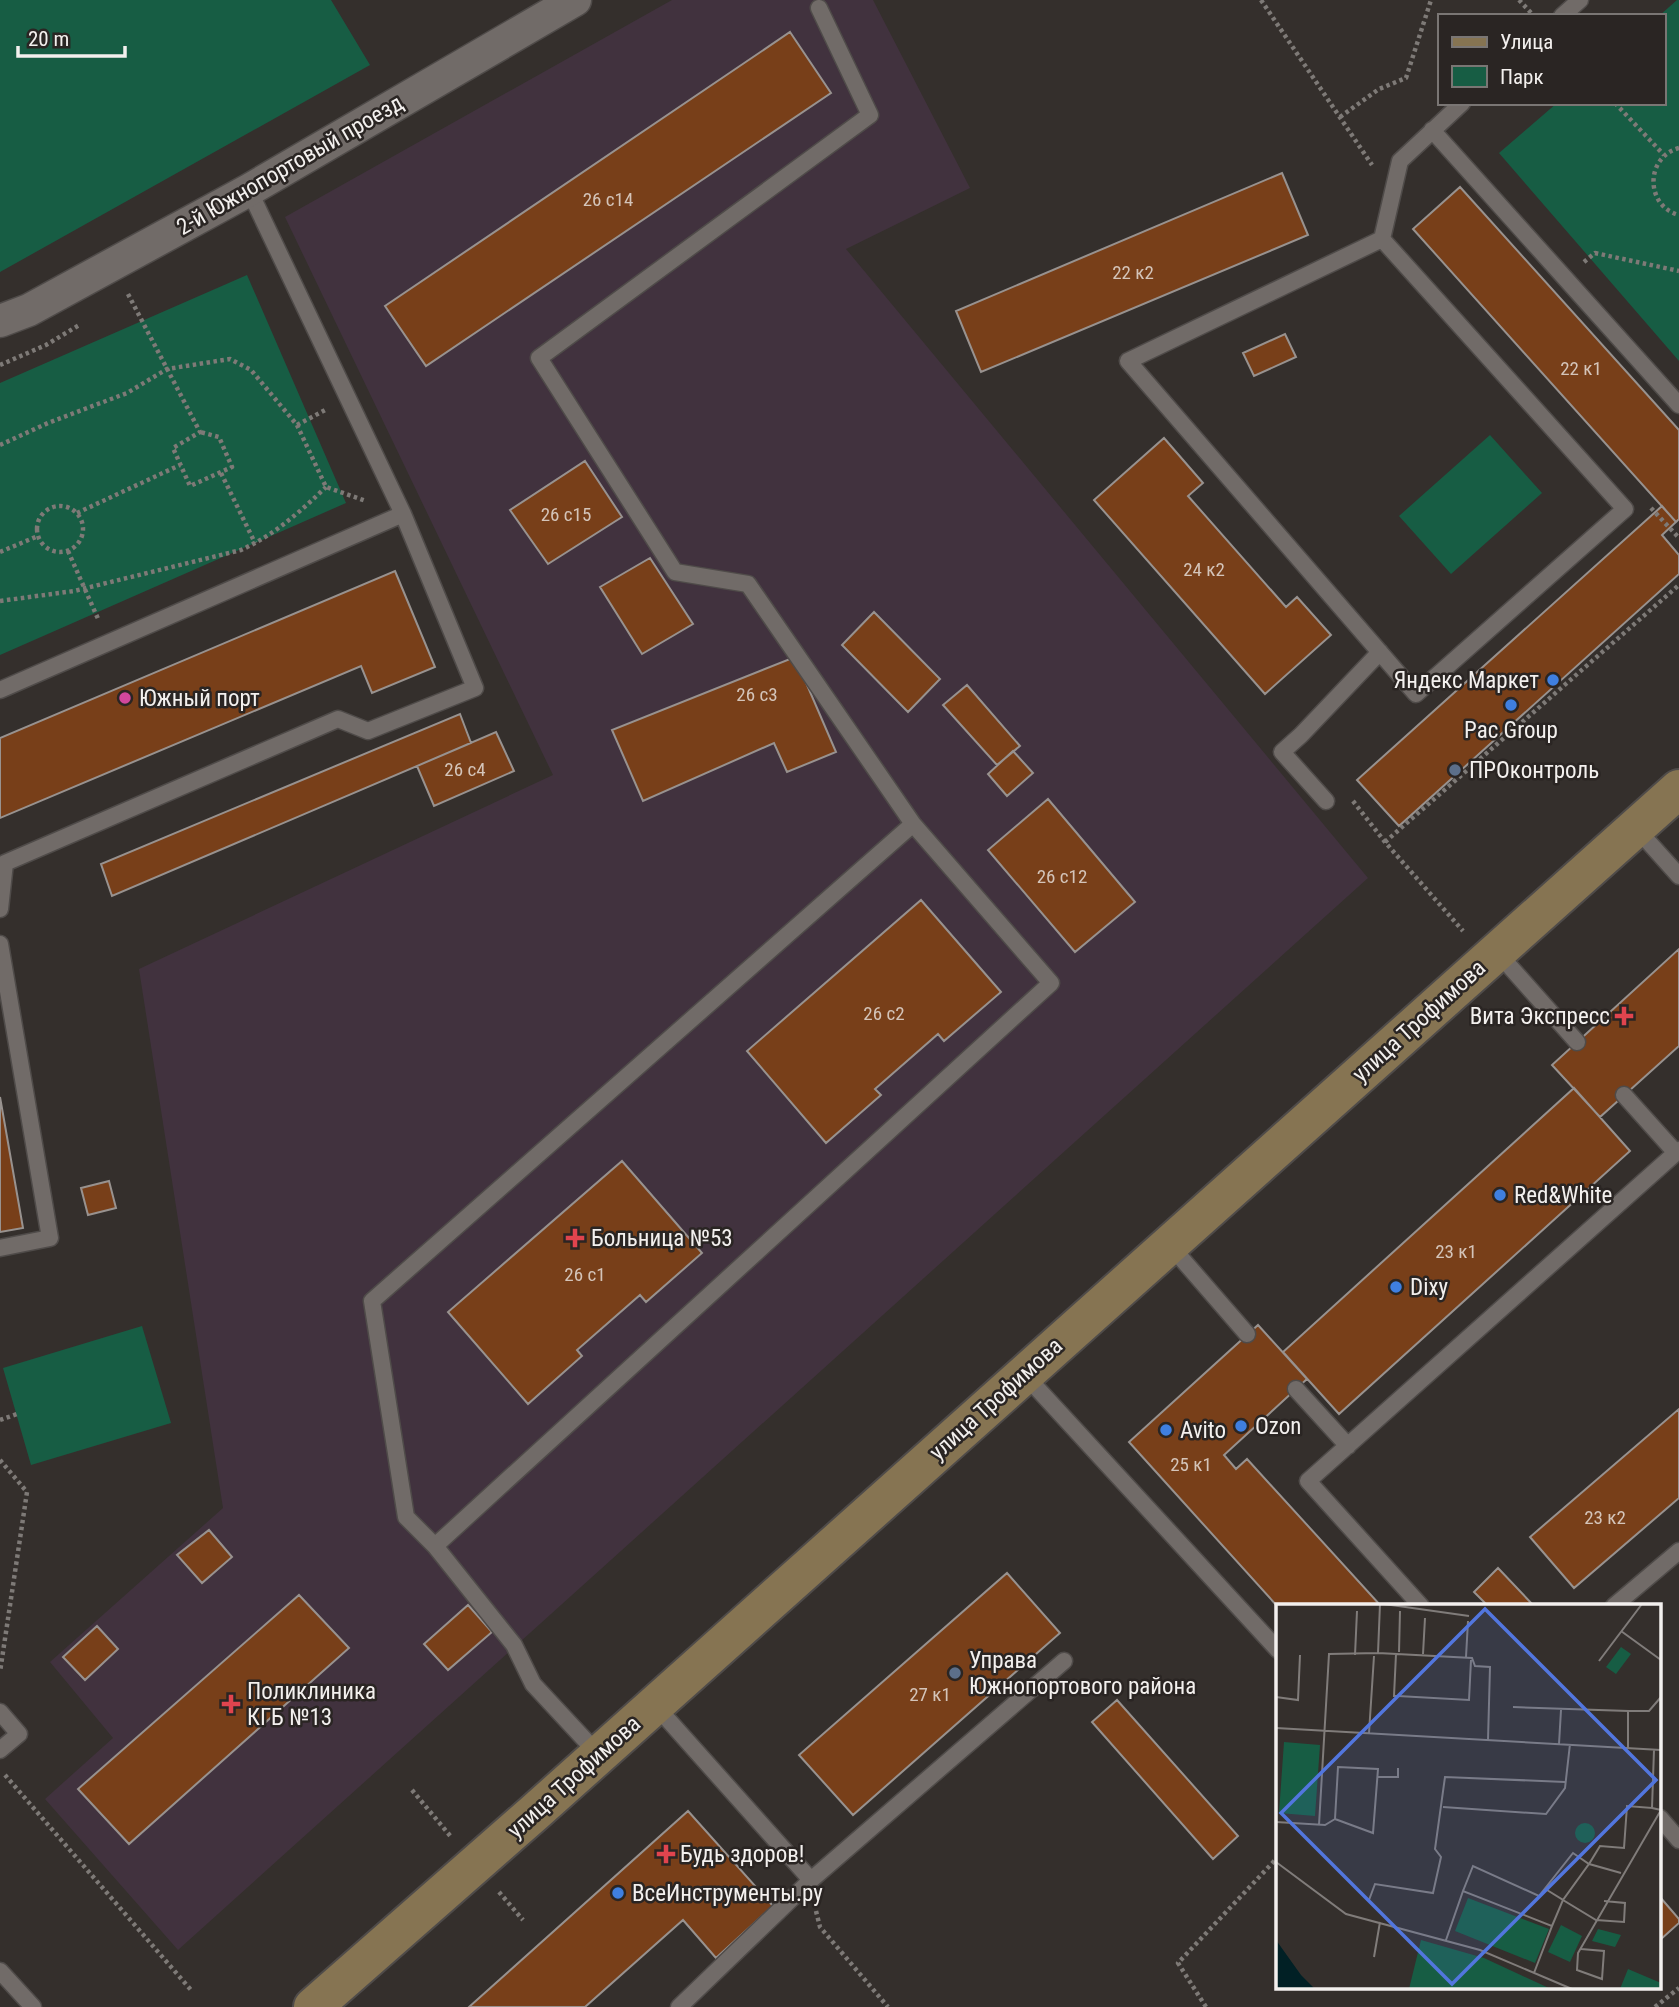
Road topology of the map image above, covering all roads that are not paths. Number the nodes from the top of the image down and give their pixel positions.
1 (575, 0) edge
2 (1580, 0) edge
3 (819, 8) dead end
4 (1564, 14) edge
5 (1460, 105) edge
6 (1433, 130) junction
7 (249, 190) junction
8 (1382, 239) junction
9 (0, 321) edge
10 (1679, 405) edge
11 (403, 514) junction
12 (1380, 652) junction
13 (0, 690) edge
14 (1679, 789) edge
15 (1326, 801) dead end
16 (913, 824) junction
17 (1636, 828) junction
18 (1679, 876) edge
19 (0, 909) edge
20 (0, 944) edge
21 (1497, 951) junction
22 (1577, 1042) dead end
23 (1624, 1096) dead end
24 (1677, 1151) edge
25 (1168, 1244) junction
26 (0, 1248) edge
27 (1247, 1334) dead end
28 (1024, 1374) junction
29 (1296, 1389) dead end
30 (1348, 1446) junction
31 (435, 1546) junction
32 (1679, 1551) edge
33 (1419, 1604) edge
34 (1616, 1604) edge
35 (1276, 1648) edge
36 (1064, 1661) dead end
37 (655, 1705) junction
38 (0, 1712) edge
39 (0, 1750) edge
40 (599, 1755) junction
41 (1662, 1820) edge
42 (1679, 1840) edge
43 (811, 1880) junction
44 (0, 1971) edge
45 (33, 2007) edge
46 (313, 2007) edge
47 (678, 2007) edge

1 - 7 street, 2-й Южнопортовый проезд
2 - 4 lane
3 - 16 lane
5 - 6 lane
6 - 8 lane
6 - 10 lane
7 - 9 street, 2-й Южнопортовый проезд
7 - 11 lane
8 - 12 lane
8 - 12 lane
11 - 13 lane
11 - 19 lane
12 - 15 lane
14 - 17 main road, улица Трофимова
16 - 31 lane
16 - 31 lane
17 - 18 lane
17 - 21 main road, улица Трофимова
20 - 26 lane
21 - 22 lane
21 - 25 main road, улица Трофимова
23 - 24 lane
24 - 30 lane
25 - 27 lane
25 - 28 main road, улица Трофимова
28 - 35 lane
28 - 37 main road, улица Трофимова
29 - 30 lane
30 - 33 lane
31 - 40 lane
32 - 34 lane
36 - 43 lane
37 - 40 main road, улица Трофимова
37 - 43 lane
38 - 39 lane
40 - 46 main road, улица Трофимова
41 - 42 lane
43 - 47 lane
44 - 45 lane

